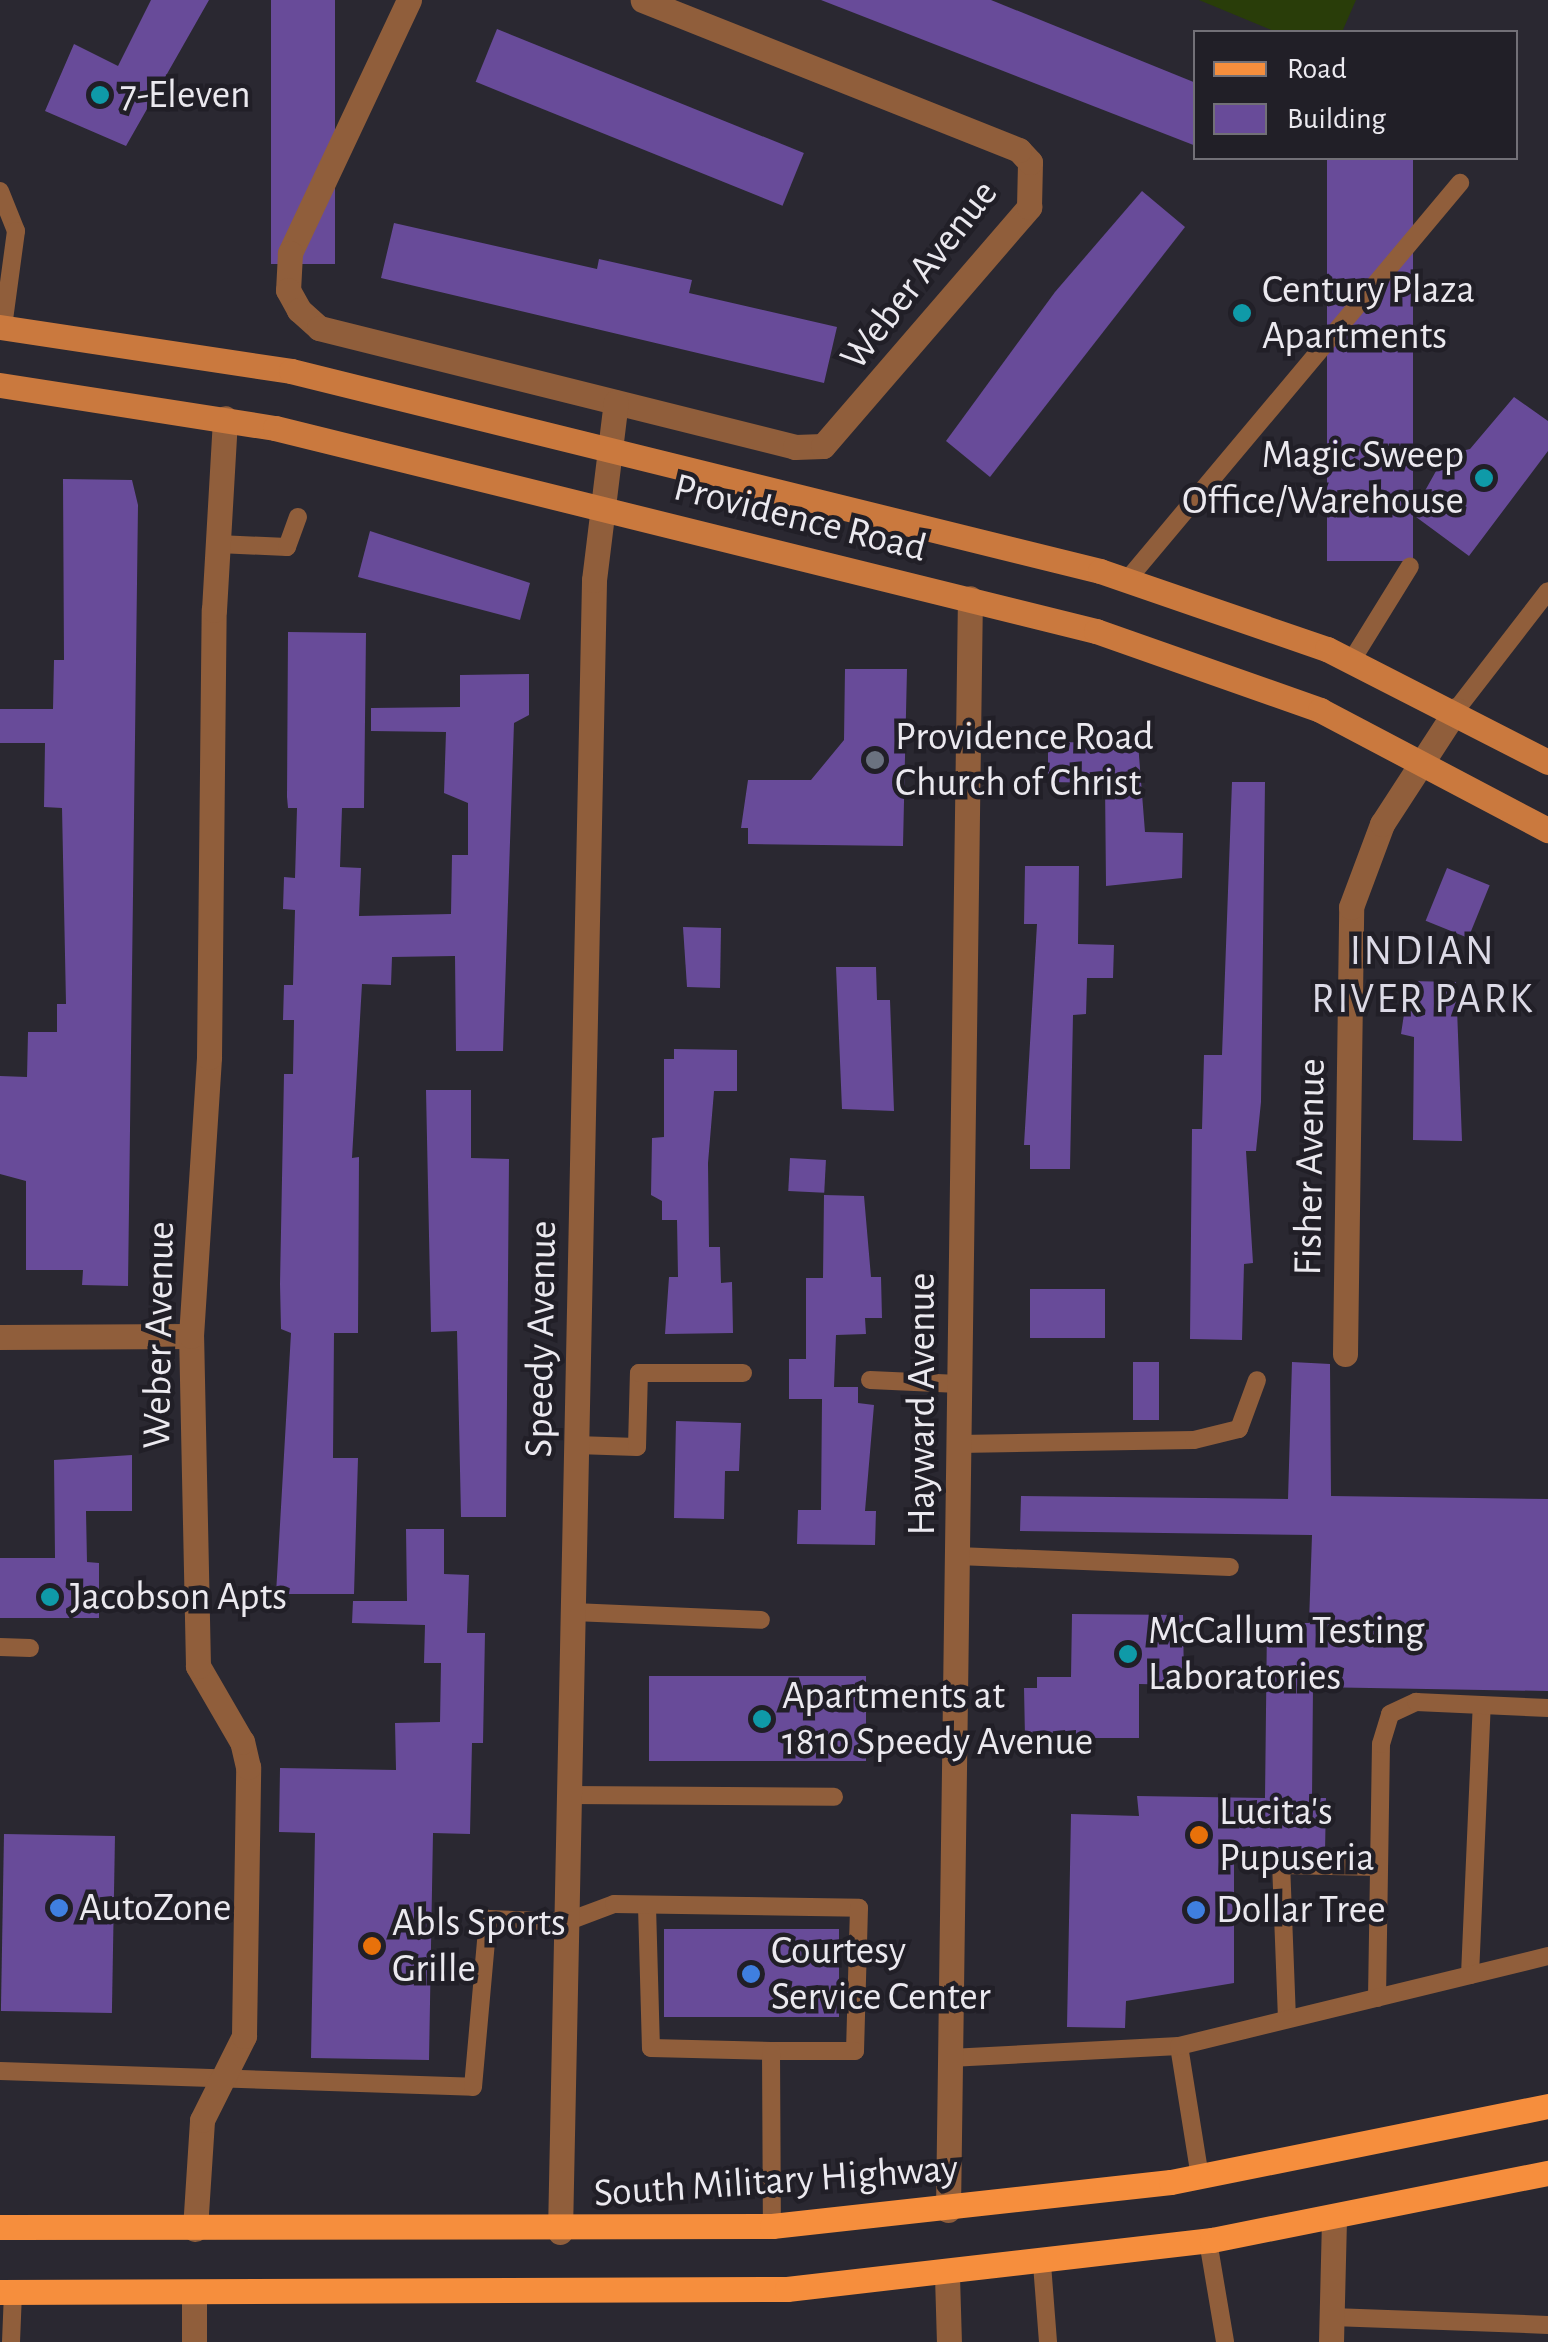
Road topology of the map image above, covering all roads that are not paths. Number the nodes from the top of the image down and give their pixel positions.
1 (409, 0) edge
2 (642, 0) edge
3 (1460, 183) dead end
4 (0, 191) edge
5 (1, 327) edge
6 (0, 385) edge
7 (616, 402) junction
8 (225, 418) junction
9 (608, 448) junction
10 (600, 507) junction
11 (298, 517) dead end
12 (218, 544) junction
13 (1410, 566) dead end
14 (1128, 579) junction
15 (1548, 591) edge
16 (970, 598) junction
17 (1352, 660) junction
18 (1456, 710) junction
19 (1421, 758) junction
20 (1548, 762) edge
21 (1548, 830) edge
22 (191, 1336) junction
23 (0, 1337) edge
24 (1346, 1354) dead end
25 (743, 1373) dead end
26 (870, 1380) dead end
27 (1257, 1380) dead end
28 (959, 1384) junction
29 (958, 1444) junction
30 (576, 1445) junction
31 (958, 1556) junction
32 (1230, 1567) dead end
33 (573, 1612) junction
34 (761, 1620) dead end
35 (0, 1647) edge
36 (30, 1648) dead end
37 (1482, 1705) junction
38 (1548, 1708) edge
39 (569, 1796) junction
40 (834, 1797) dead end
41 (1379, 1867) junction
42 (646, 1906) junction
43 (566, 1922) junction
44 (1548, 1956) edge
45 (1470, 1975) junction
46 (1377, 1998) junction
47 (1287, 2020) junction
48 (1180, 2046) junction
49 (770, 2051) junction
50 (950, 2058) junction
51 (0, 2071) edge
52 (230, 2074) junction
53 (1548, 2106) edge
54 (1548, 2172) edge
55 (1200, 2177) junction
56 (948, 2210) junction
57 (1334, 2219) junction
58 (772, 2226) junction
59 (0, 2227) edge
60 (195, 2229) junction
61 (560, 2232) junction
62 (1208, 2240) junction
63 (1042, 2264) junction
64 (947, 2276) junction
65 (6, 2292) edge
66 (194, 2295) junction
67 (1548, 2325) edge
68 (1332, 2330) edge
69 (12, 2342) edge
70 (194, 2342) edge
71 (949, 2342) edge
72 (1048, 2342) edge
73 (1224, 2342) edge

1 - 7 street, Weber Avenue
2 - 7 street, Weber Avenue
3 - 14 lane
4 - 5 lane
5 - 9 main road, Providence Road
6 - 8 main road, Providence Road
7 - 9 street
8 - 10 main road, Providence Road
8 - 12 street, Weber Avenue
9 - 10 street, Speedy Avenue
9 - 14 main road, Providence Road
10 - 16 main road, Providence Road
10 - 30 street, Speedy Avenue
11 - 12 lane
12 - 22 street, Weber Avenue
13 - 17 lane
14 - 17 main road, Providence Road
15 - 18 lane
16 - 19 main road, Providence Road
16 - 28 street, Hayward Avenue
17 - 18 main road, Providence Road
18 - 19 street, Fisher Avenue
18 - 20 main road, Providence Road
19 - 21 main road, Providence Road
19 - 24 street, Fisher Avenue
22 - 23 street
22 - 52 street, Weber Avenue
25 - 30 lane
26 - 28 lane
27 - 29 lane
28 - 29 street, Hayward Avenue
29 - 31 street, Hayward Avenue
30 - 33 street, Speedy Avenue
31 - 32 lane
31 - 50 street, Hayward Avenue
33 - 34 lane
33 - 39 street, Speedy Avenue
35 - 36 lane
37 - 38 lane
37 - 41 lane
37 - 45 lane
39 - 40 lane
39 - 43 street, Speedy Avenue
41 - 46 lane
41 - 47 lane
42 - 43 lane
42 - 49 lane
42 - 49 lane
43 - 52 lane
43 - 61 street, Speedy Avenue
44 - 45 lane
45 - 46 lane
46 - 47 lane
47 - 48 lane
48 - 50 lane
48 - 55 lane
49 - 58 lane
50 - 56 street, Hayward Avenue
51 - 52 lane
52 - 60 street, Weber Avenue
53 - 55 main road, South Military Highway
54 - 57 main road
55 - 56 main road, South Military Highway
56 - 58 main road, South Military Highway
57 - 62 main road
57 - 68 street
58 - 61 main road, South Military Highway
59 - 60 main road, South Military Highway
60 - 61 main road, South Military Highway
62 - 63 main road
62 - 73 lane
63 - 64 main road
63 - 72 lane
64 - 66 main road
64 - 71 street
65 - 66 main road
65 - 69 lane
66 - 70 street
67 - 68 lane

